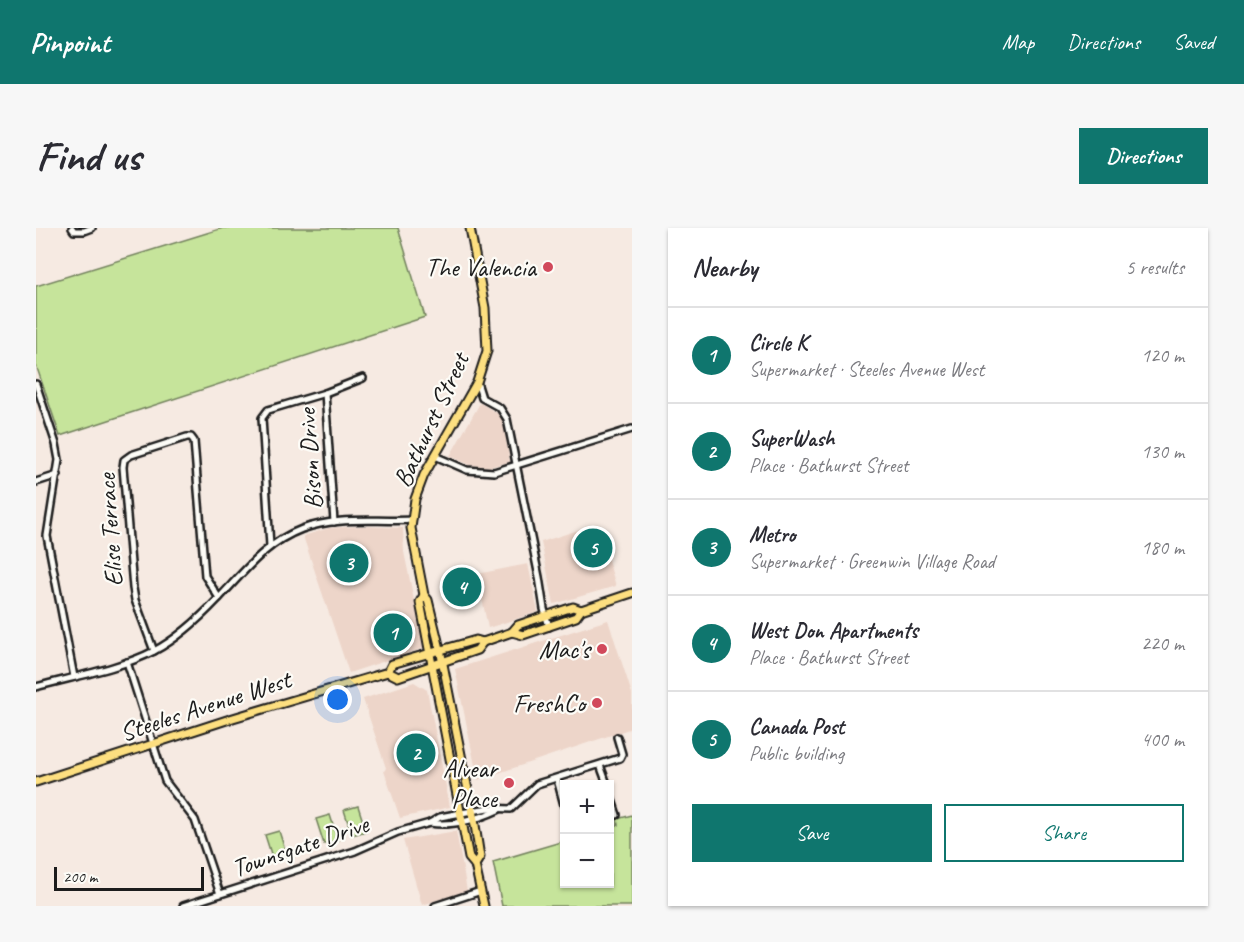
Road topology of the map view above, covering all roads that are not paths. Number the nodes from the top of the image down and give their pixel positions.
1 (72, 228) edge
2 (92, 228) edge
3 (470, 228) edge
4 (363, 378) dead end
5 (477, 382) junction
6 (36, 384) edge
7 (326, 393) junction
8 (43, 403) junction
9 (36, 405) edge
10 (632, 429) edge
11 (435, 456) junction
12 (516, 466) junction
13 (58, 475) junction
14 (36, 482) edge
15 (411, 520) junction
16 (334, 522) junction
17 (270, 546) junction
18 (632, 593) edge
19 (424, 595) junction
20 (219, 598) junction
21 (581, 610) junction
22 (546, 617) junction
23 (549, 627) junction
24 (512, 632) junction
25 (483, 642) junction
26 (440, 649) junction
27 (154, 651) junction
28 (430, 652) junction
29 (127, 662) junction
30 (442, 662) junction
31 (432, 665) junction
32 (388, 672) junction
33 (74, 677) junction
34 (36, 687) edge
35 (617, 737) dead end
36 (152, 744) junction
37 (600, 765) junction
38 (557, 779) junction
39 (606, 780) edge
40 (36, 782) edge
41 (560, 790) edge
42 (614, 809) edge
43 (473, 814) junction
44 (617, 815) dead end
45 (460, 817) junction
46 (476, 866) junction
47 (481, 891) junction
48 (220, 894) junction
49 (183, 906) edge
50 (435, 906) edge
51 (484, 906) edge

1 - 2 street
3 - 5 main road, Bathurst Street
4 - 7 street
5 - 11 main road, Bathurst Street
5 - 12 street
6 - 8 street
7 - 16 street, Bison Drive
7 - 17 street
8 - 9 street
8 - 13 street
10 - 12 street
11 - 12 street
11 - 15 main road, Bathurst Street
12 - 22 street
13 - 14 street
13 - 33 street
15 - 16 street
15 - 19 main road, Bathurst Street
16 - 17 street
17 - 20 street
18 - 21 main road, Steeles Avenue West
19 - 26 main road, Bathurst Street
19 - 28 main road, Bathurst Street
20 - 27 street
20 - 27 street, Elise Terrace
21 - 22 main road, Steeles Avenue West
21 - 23 main road, Steeles Avenue West
22 - 23 street
22 - 24 main road, Steeles Avenue West
23 - 24 main road, Steeles Avenue West
24 - 25 main road, Steeles Avenue West
25 - 26 main road, Steeles Avenue West
25 - 30 main road, Steeles Avenue West
26 - 28 main road, Steeles Avenue West
26 - 30 main road, Bathurst Street
27 - 29 street
28 - 31 main road, Bathurst Street
28 - 32 main road, Steeles Avenue West
29 - 33 street
29 - 36 street
30 - 31 main road, Steeles Avenue West
30 - 43 main road, Bathurst Street
31 - 32 main road, Steeles Avenue West
31 - 45 main road, Bathurst Street
32 - 36 main road, Steeles Avenue West
33 - 34 street
35 - 37 street
36 - 40 main road, Steeles Avenue West
36 - 48 street
37 - 38 street
37 - 39 street
38 - 41 street
38 - 43 street, Townsgate Drive
42 - 44 street
43 - 45 street, Townsgate Drive
43 - 46 main road, Bathurst Street
45 - 46 main road, Bathurst Street
45 - 48 street, Townsgate Drive
46 - 47 main road, Bathurst Street
47 - 50 street
47 - 51 main road, Bathurst Street
48 - 49 street, Townsgate Drive

